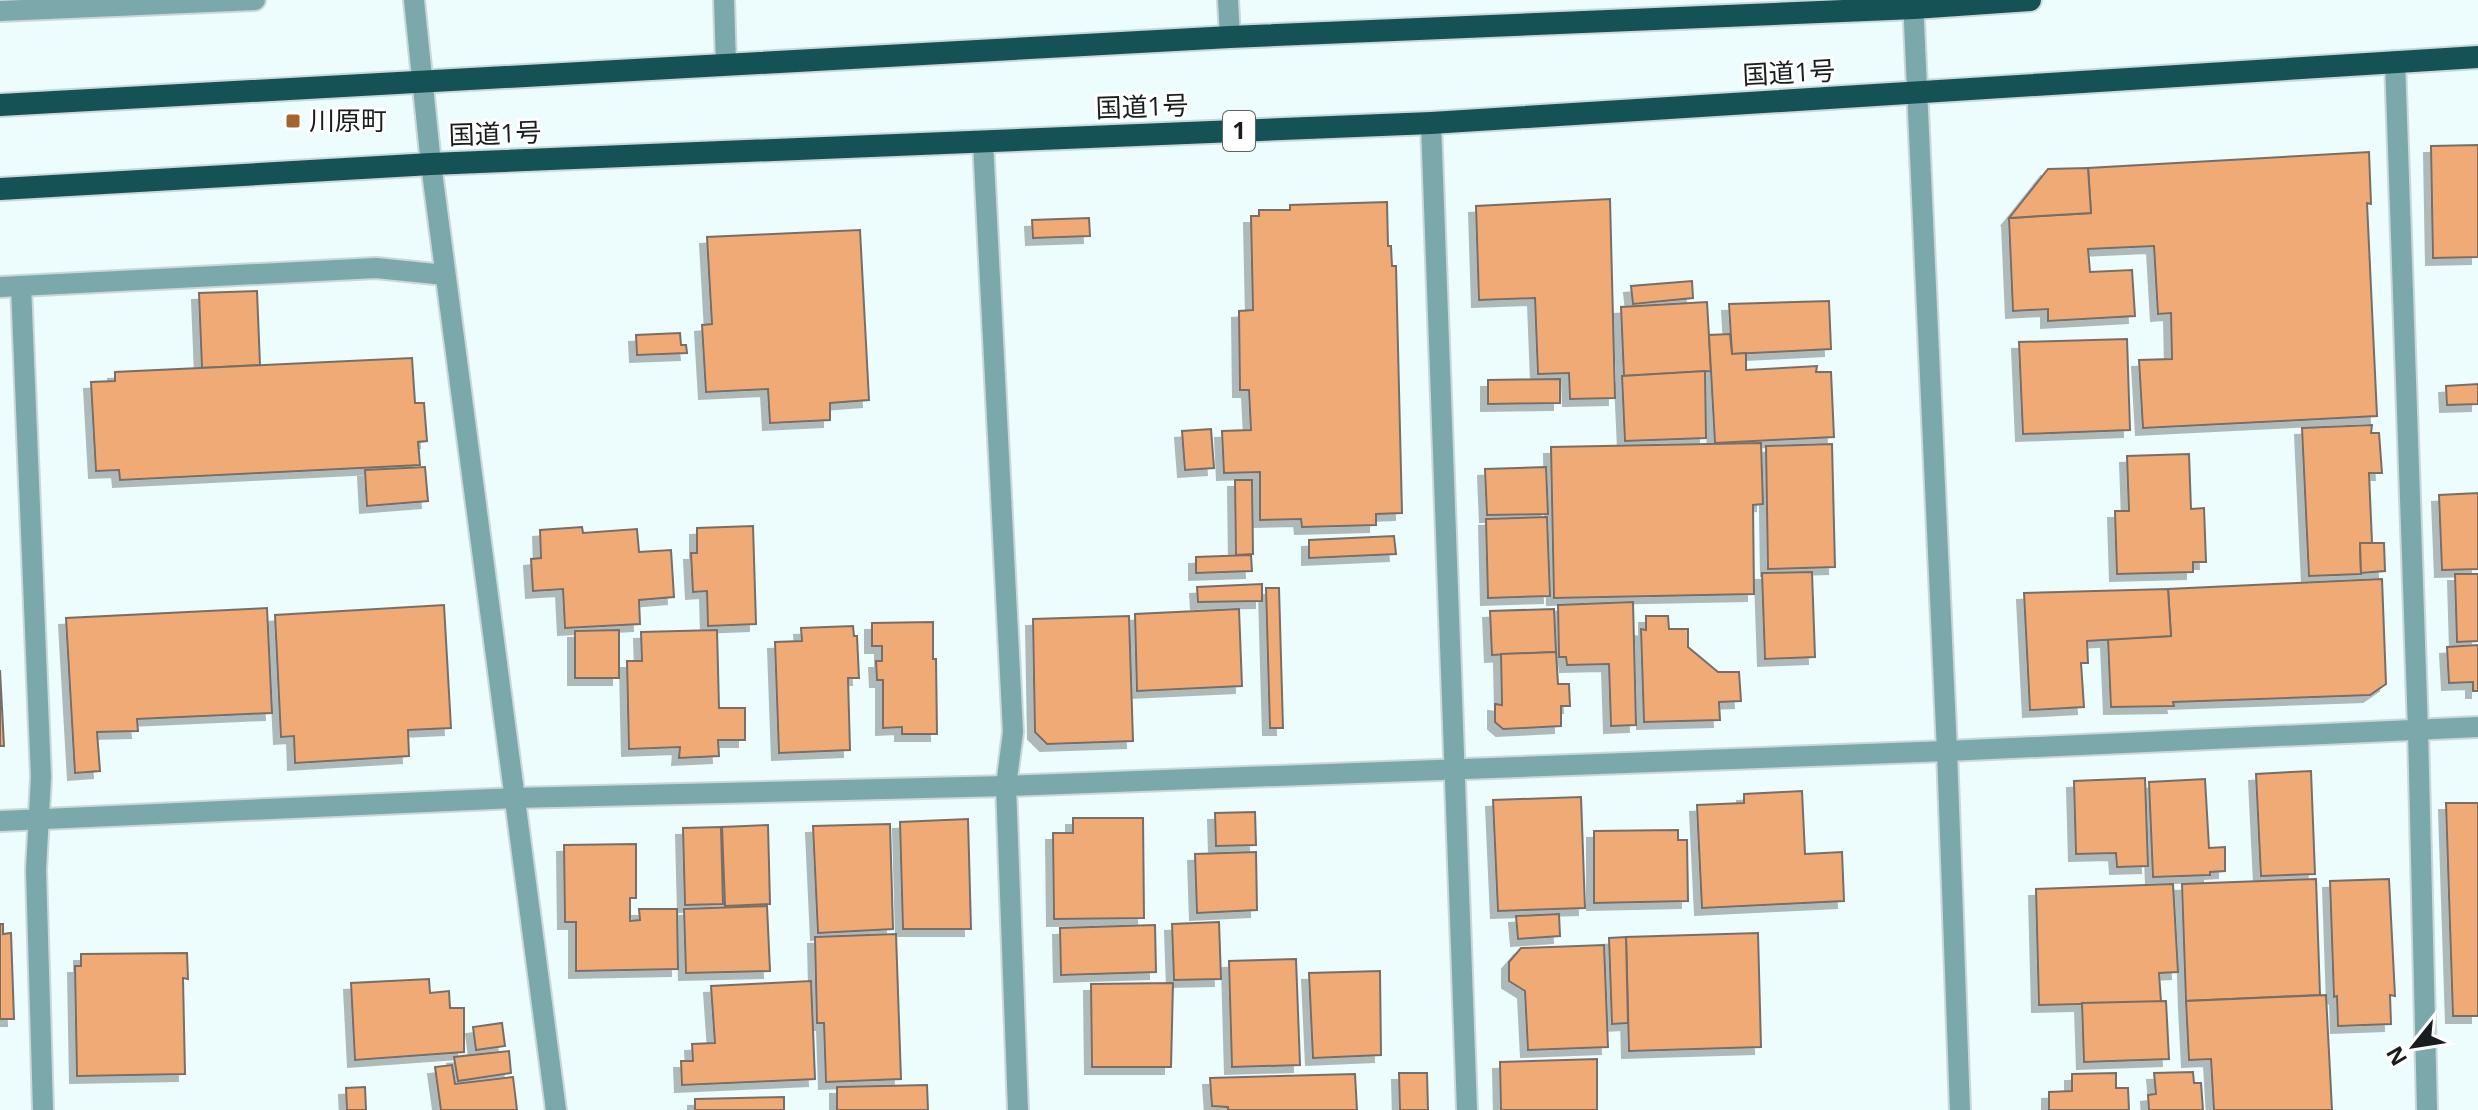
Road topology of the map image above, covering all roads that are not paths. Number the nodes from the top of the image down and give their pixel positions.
1 (255, 0) edge
2 (414, 0) edge
3 (724, 0) edge
4 (1228, 0) edge
5 (2030, 0) edge
6 (1913, 4) edge
7 (0, 11) edge
8 (1230, 37) junction
9 (2478, 57) edge
10 (2395, 61) junction
11 (726, 65) junction
12 (420, 82) junction
13 (1917, 93) junction
14 (0, 105) edge
15 (1431, 123) junction
16 (983, 142) junction
17 (431, 164) junction
18 (0, 189) edge
19 (445, 275) junction
20 (21, 286) junction
21 (0, 287) edge
22 (2478, 727) edge
23 (2418, 730) junction
24 (1947, 751) junction
25 (1454, 768) junction
26 (1006, 786) junction
27 (514, 798) junction
28 (38, 819) junction
29 (0, 821) edge
30 (43, 1110) edge
31 (556, 1110) edge
32 (1018, 1110) edge
33 (1467, 1110) edge
34 (1960, 1110) edge
35 (2427, 1110) edge

1 - 7 street
2 - 12 street
3 - 11 street
4 - 8 street
5 - 6 highway
6 - 8 highway
6 - 13 street
8 - 11 highway
9 - 10 highway, 国道1号 / 1
10 - 13 highway, 国道1号 / 1
10 - 23 street
11 - 12 highway
12 - 14 highway
12 - 17 street
13 - 15 highway, 国道1号 / 1
13 - 24 street
15 - 16 highway, 国道1号 / 1
15 - 25 street
16 - 17 highway, 国道1号 / 1
16 - 26 street
17 - 18 highway, 国道1号 / 1
17 - 19 street
19 - 20 street
19 - 27 street
20 - 21 street
20 - 28 street
22 - 23 street
23 - 24 street
23 - 35 street
24 - 25 street
24 - 34 street
25 - 26 street
25 - 33 street
26 - 27 street
26 - 32 street
27 - 28 street
27 - 31 street
28 - 29 street
28 - 30 street

